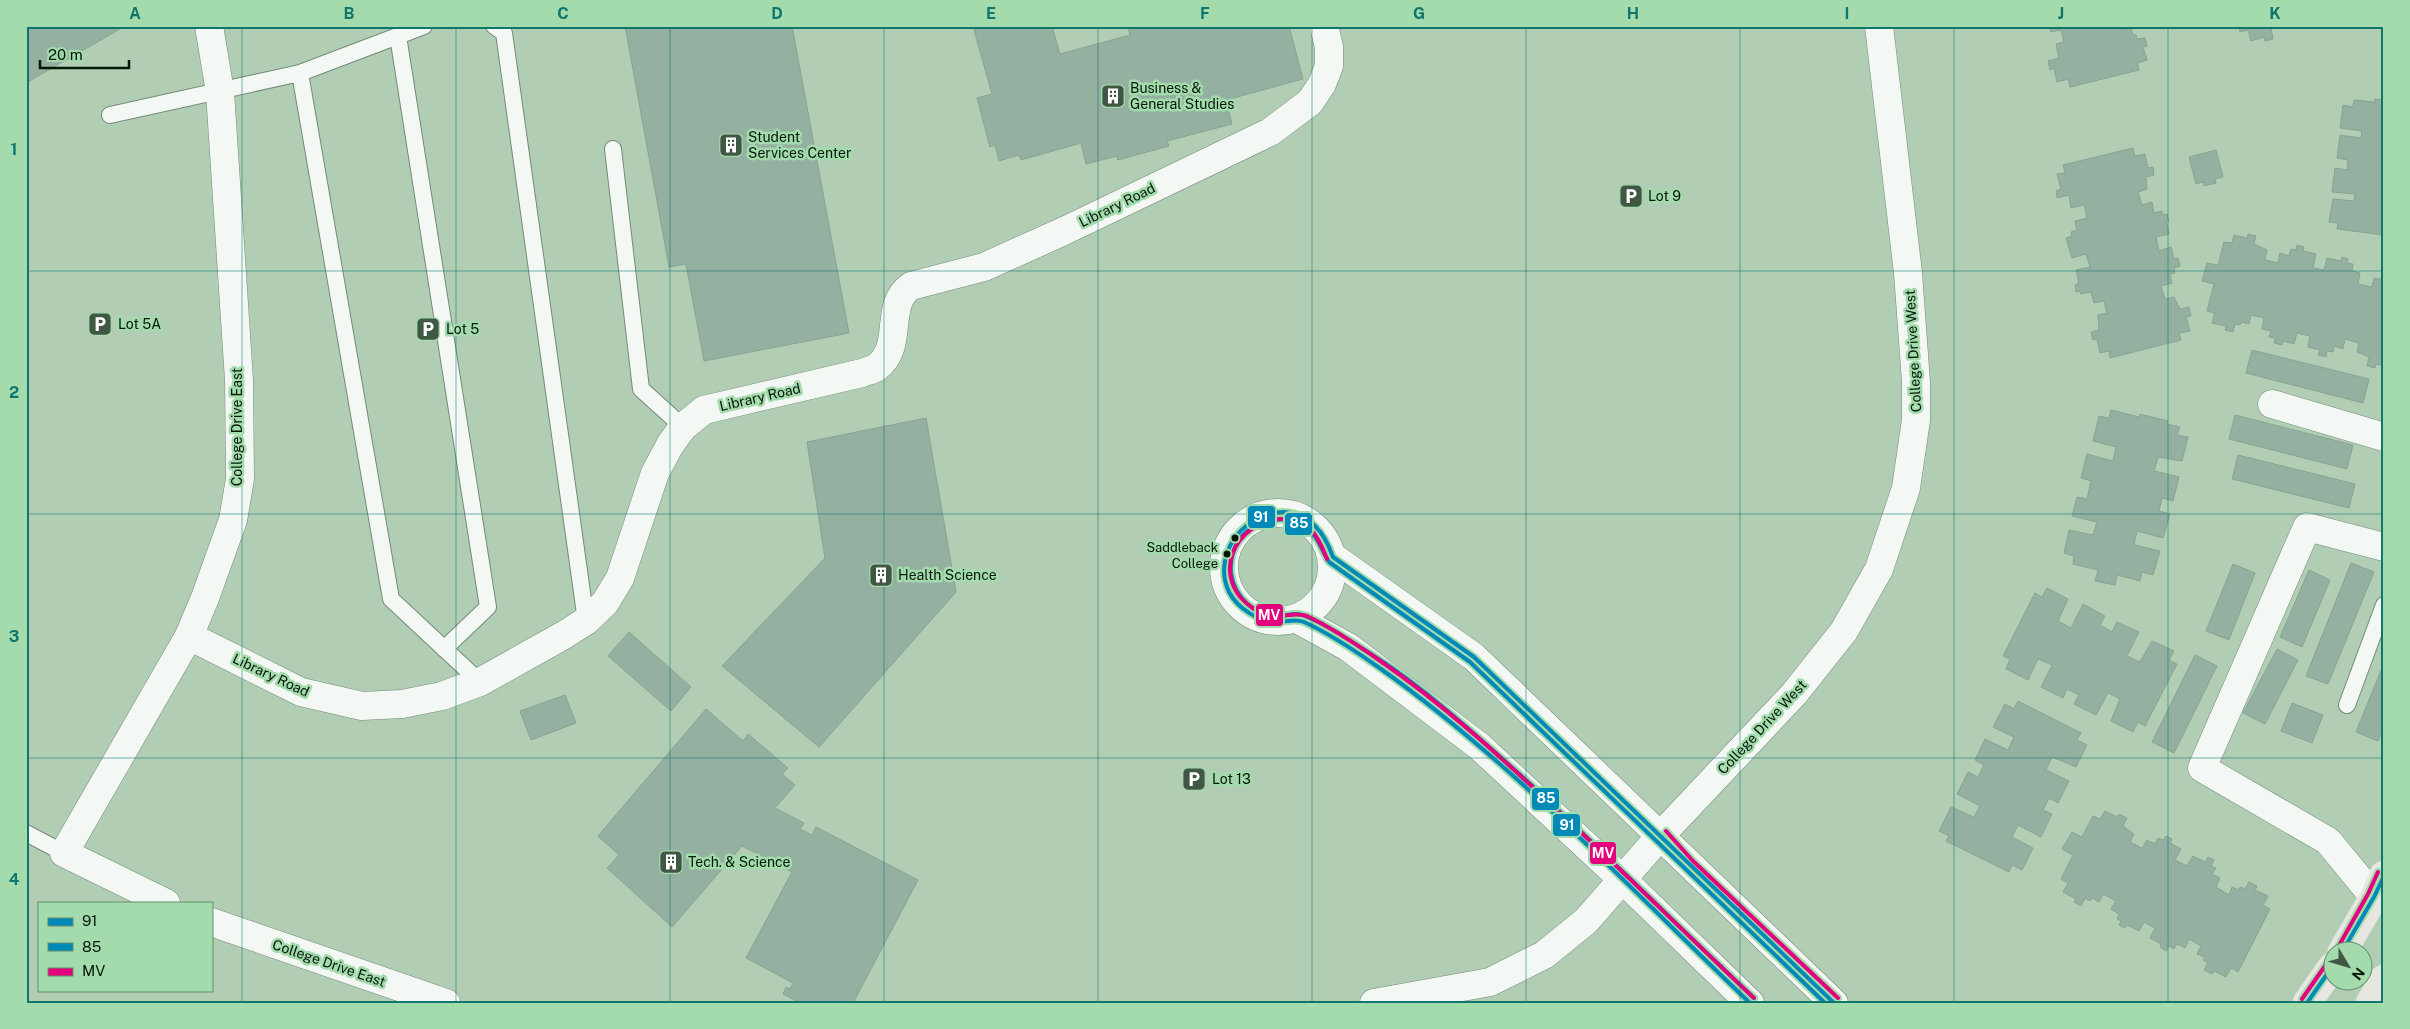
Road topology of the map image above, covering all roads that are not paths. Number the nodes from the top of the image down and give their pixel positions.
1 (209, 26) edge
2 (424, 26) edge
3 (494, 26) edge
4 (1324, 26) edge
5 (1879, 26) edge
6 (398, 36) junction
7 (300, 73) junction
8 (220, 92) junction
9 (110, 115) dead end
10 (613, 149) dead end
11 (2272, 404) dead end
12 (683, 427) junction
13 (2384, 437) edge
14 (2384, 547) edge
15 (1333, 557) junction
16 (2384, 605) edge
17 (1297, 619) junction
18 (586, 620) junction
19 (189, 636) junction
20 (444, 649) junction
21 (480, 682) junction
22 (2347, 705) dead end
23 (26, 833) edge
24 (1661, 836) junction
25 (64, 853) junction
26 (1622, 879) junction
27 (2379, 886) edge
28 (164, 902) edge
29 (212, 922) edge
30 (2348, 942) edge
31 (2384, 979) edge
32 (2322, 981) edge
33 (446, 1003) edge
34 (1374, 1003) edge
35 (1750, 1003) edge
36 (1834, 1003) edge
37 (2307, 1003) edge
38 (2370, 1003) edge

1 - 8 street, College Drive East
2 - 6 lane
3 - 18 lane
4 - 12 street, Library Road
5 - 24 street, College Drive West
6 - 7 lane
6 - 20 lane
7 - 8 lane
7 - 20 lane
8 - 9 lane
8 - 19 street, College Drive East
10 - 12 lane
11 - 13 street
12 - 18 street, Library Road
14 - 27 street
15 - 17 street
15 - 17 street
15 - 24 street
16 - 22 lane
17 - 26 street
18 - 21 street, Library Road
19 - 21 street, Library Road
19 - 25 street, College Drive East
20 - 21 lane
23 - 25 lane
24 - 26 street, College Drive West
24 - 36 street
25 - 28 street
26 - 34 street
26 - 35 street
27 - 30 main road
29 - 33 street, College Drive East
31 - 38 main road
32 - 37 main road

